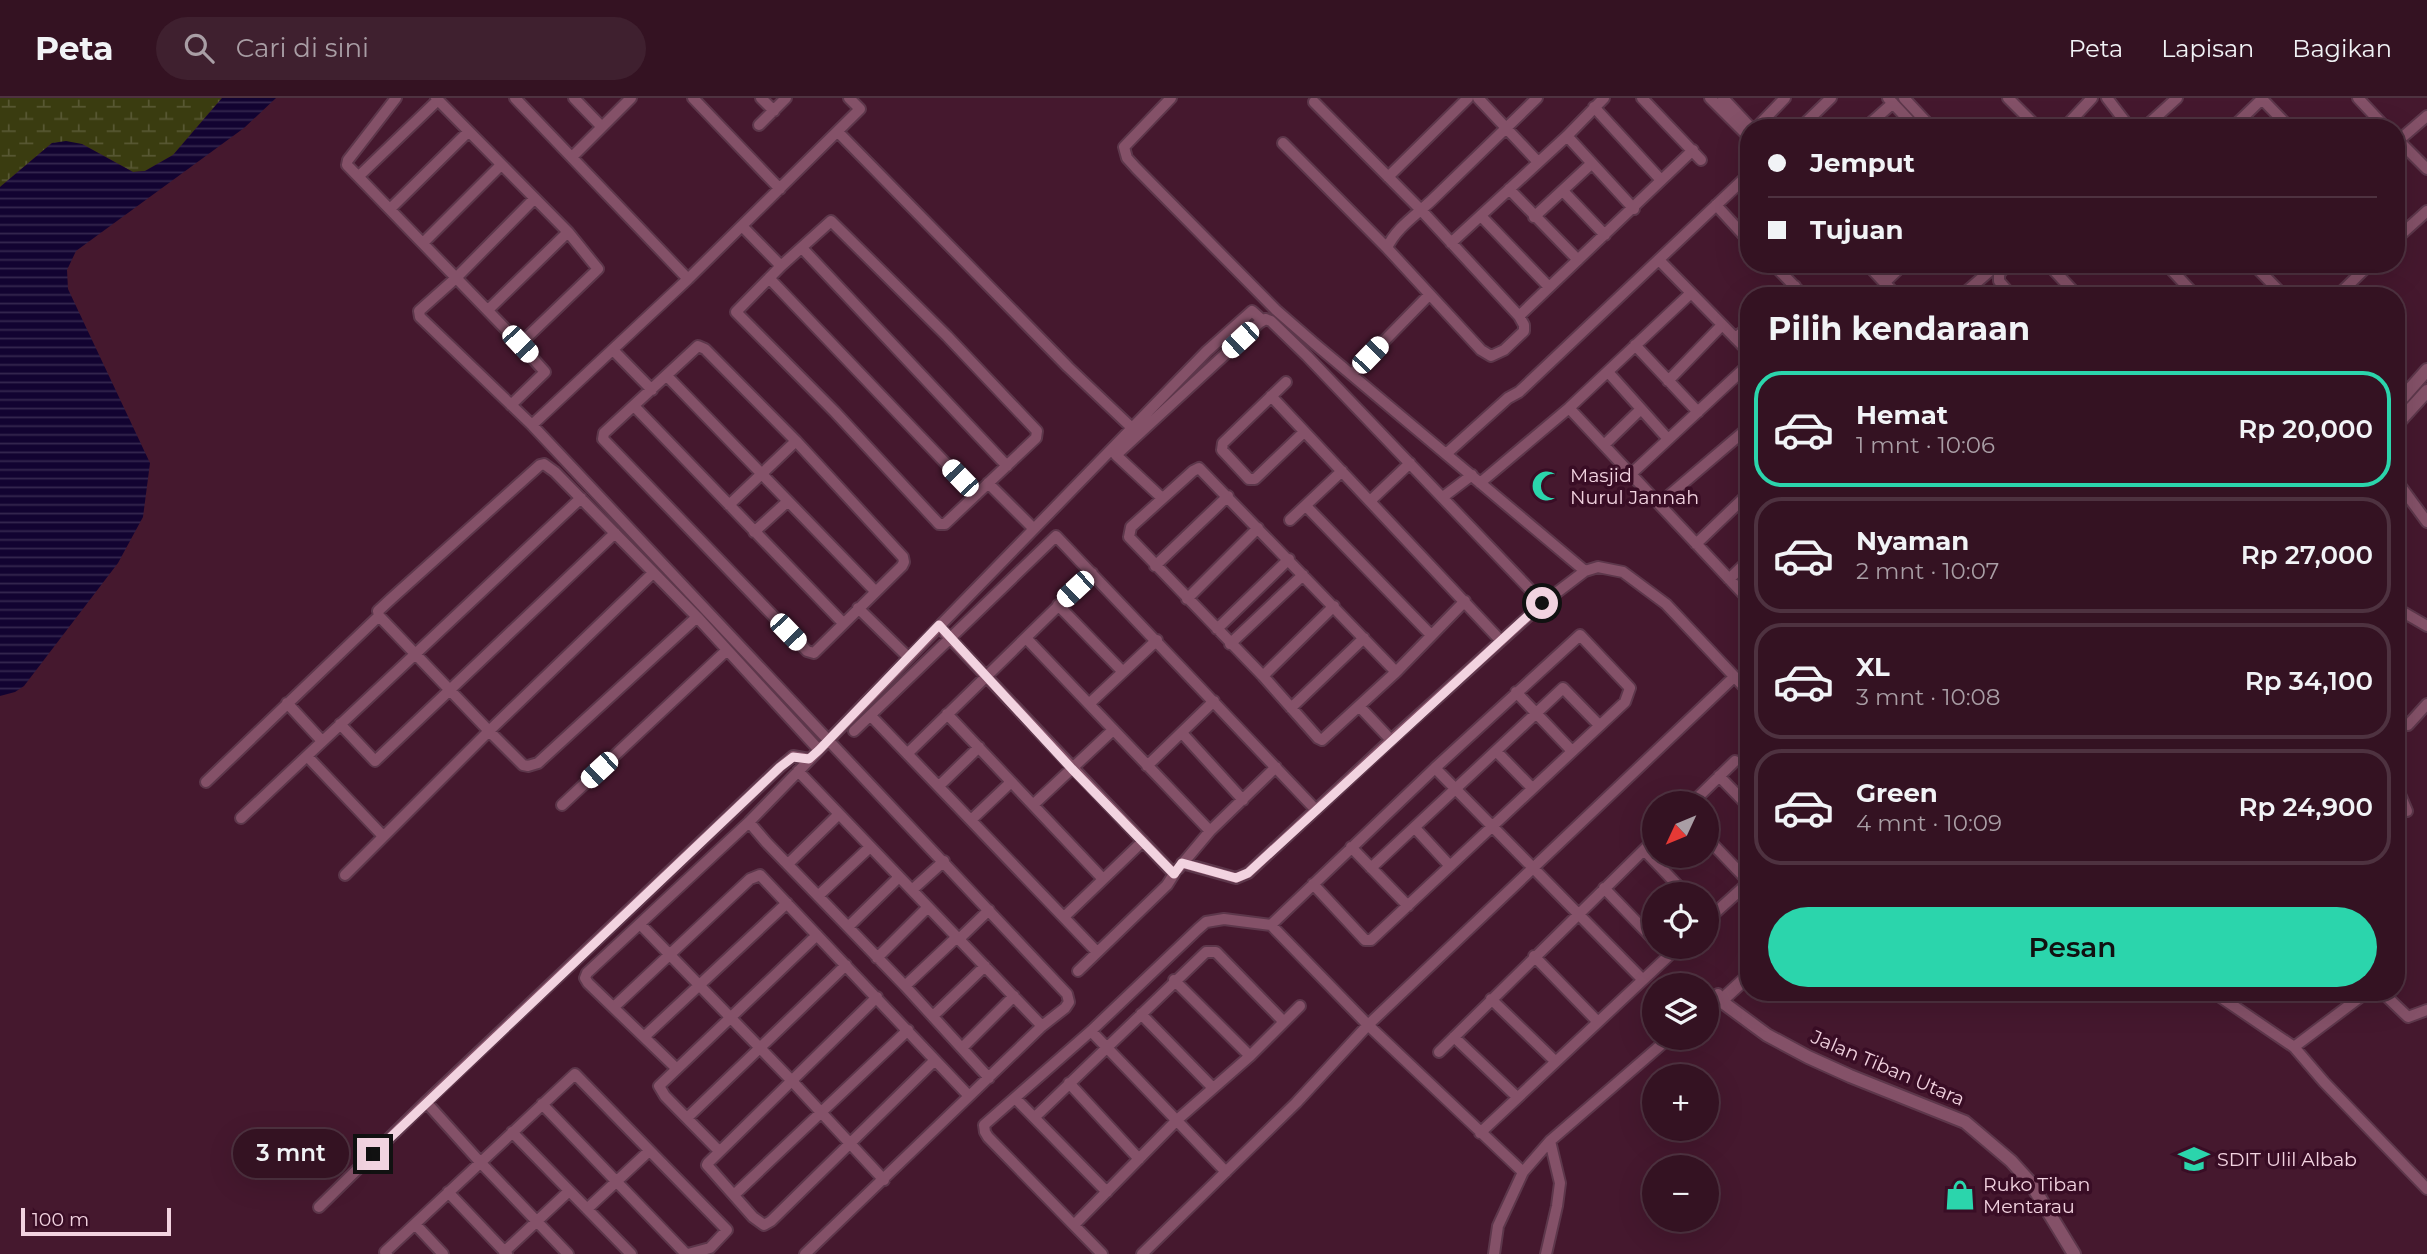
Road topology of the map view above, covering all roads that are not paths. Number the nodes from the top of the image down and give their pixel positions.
1 (396, 98) edge
2 (515, 98) edge
3 (574, 98) edge
4 (631, 98) edge
5 (693, 98) edge
6 (761, 98) edge
7 (786, 98) edge
8 (849, 98) edge
9 (1171, 98) edge
10 (1468, 98) edge
11 (1478, 98) edge
12 (1537, 98) edge
13 (1604, 98) edge
14 (1642, 98) edge
15 (1710, 98) edge
16 (1723, 98) edge
17 (1785, 98) edge
18 (1831, 98) edge
19 (1905, 98) edge
20 (2092, 98) edge
21 (2107, 98) edge
22 (2177, 98) edge
23 (2359, 98) edge
24 (437, 99) edge
25 (2012, 99) edge
26 (2261, 99) edge
27 (1891, 101) edge
28 (1314, 102) dead end
29 (1594, 107) junction
30 (774, 111) junction
31 (2427, 116) edge
32 (1744, 119) edge
33 (1763, 119) edge
34 (1811, 119) edge
35 (1874, 119) edge
36 (1908, 119) edge
37 (1924, 119) edge
38 (2030, 119) edge
39 (2072, 119) edge
40 (2123, 119) edge
41 (2154, 119) edge
42 (2241, 119) edge
43 (2281, 119) edge
44 (2378, 119) edge
45 (759, 125) dead end
46 (601, 126) junction
47 (1740, 127) edge
48 (1506, 128) junction
49 (468, 132) junction
50 (838, 132) junction
51 (2405, 134) edge
52 (1567, 136) junction
53 (1283, 143) dead end
54 (2405, 148) edge
55 (1693, 150) junction
56 (572, 158) junction
57 (1701, 160) dead end
58 (1538, 162) junction
59 (1591, 164) junction
60 (501, 165) junction
61 (2427, 169) edge
62 (359, 176) junction
63 (1388, 177) junction
64 (1661, 180) junction
65 (1740, 182) edge
66 (780, 189) junction
67 (1509, 189) junction
68 (1563, 191) junction
69 (534, 199) junction
70 (1716, 205) junction
71 (390, 209) junction
72 (1634, 209) junction
73 (1421, 210) junction
74 (2427, 211) edge
75 (1481, 216) junction
76 (1534, 217) junction
77 (742, 226) junction
78 (2405, 229) edge
79 (1740, 231) edge
80 (568, 232) junction
81 (1605, 235) junction
82 (424, 242) junction
83 (1451, 243) junction
84 (802, 248) junction
85 (1387, 248) junction
86 (1578, 260) junction
87 (1659, 260) junction
88 (781, 266) junction
89 (1782, 273) edge
90 (1876, 273) edge
91 (1894, 273) edge
92 (1987, 273) edge
93 (2056, 273) edge
94 (2174, 273) edge
95 (2262, 273) edge
96 (2361, 273) edge
97 (456, 278) junction
98 (769, 278) junction
99 (688, 279) junction
100 (1885, 282) junction
101 (1548, 286) junction
102 (1795, 286) edge
103 (1889, 287) edge
104 (1971, 287) edge
105 (2070, 287) edge
106 (2188, 287) edge
107 (2275, 287) edge
108 (2346, 287) edge
109 (1691, 293) junction
110 (1429, 295) junction
111 (488, 310) junction
112 (1276, 310) junction
113 (1519, 316) junction
114 (1264, 320) junction
115 (1722, 325) junction
116 (1740, 334) edge
117 (1736, 338) junction
118 (1740, 342) edge
119 (520, 344) junction
120 (1635, 345) junction
121 (614, 351) junction
122 (2427, 370) edge
123 (1608, 372) junction
124 (1740, 373) edge
125 (1352, 374) junction
126 (667, 376) junction
127 (1668, 381) junction
128 (1286, 382) dead end
129 (652, 390) junction
130 (2427, 391) edge
131 (2405, 395) edge
132 (1271, 397) junction
133 (510, 405) junction
134 (634, 406) junction
135 (1569, 408) junction
136 (1641, 409) junction
137 (1698, 412) junction
138 (2405, 415) edge
139 (533, 425) junction
140 (1132, 429) junction
141 (1304, 432) junction
142 (1740, 435) edge
143 (1668, 439) junction
144 (796, 441) junction
145 (1604, 445) junction
146 (1446, 454) junction
147 (1410, 463) junction
148 (1007, 466) junction
149 (1342, 471) junction
150 (1632, 473) junction
151 (762, 474) junction
152 (1476, 479) junction
153 (988, 483) junction
154 (2405, 492) edge
155 (976, 495) junction
156 (1228, 496) junction
157 (1443, 497) junction
158 (581, 498) junction
159 (1163, 498) junction
160 (1370, 500) junction
161 (787, 502) junction
162 (1740, 502) edge
163 (1660, 503) junction
164 (729, 505) junction
165 (1306, 506) junction
166 (1290, 520) dead end
167 (2427, 522) edge
168 (1033, 528) junction
169 (1258, 528) junction
170 (754, 532) junction
171 (615, 533) junction
172 (1696, 544) junction
173 (1289, 559) junction
174 (1155, 566) junction
175 (1740, 569) edge
176 (1585, 571) junction
177 (653, 573) junction
178 (1092, 573) junction
179 (1303, 575) junction
180 (1729, 579) junction
181 (876, 591) junction
182 (1740, 591) edge
183 (1187, 599) junction
184 (1465, 601) junction
185 (1542, 603) junction
186 (1058, 605) junction
187 (1334, 606) junction
188 (858, 608) junction
189 (2405, 613) edge
190 (379, 615) junction
191 (696, 617) junction
192 (843, 623) junction
193 (939, 625) junction
194 (2427, 626) edge
195 (1217, 629) junction
196 (1431, 635) junction
197 (949, 638) junction
198 (1026, 638) junction
199 (1364, 638) junction
200 (1157, 640) junction
201 (1502, 641) junction
202 (1230, 644) junction
203 (727, 650) junction
204 (416, 653) junction
205 (908, 657) junction
206 (1124, 672) junction
207 (1395, 672) junction
208 (985, 676) junction
209 (1263, 676) junction
210 (1734, 677) junction
211 (1740, 683) edge
212 (450, 689) junction
213 (1516, 692) junction
214 (1214, 701) junction
215 (287, 704) junction
216 (1089, 704) junction
217 (2427, 704) edge
218 (1359, 706) junction
219 (1291, 708) junction
220 (1536, 713) junction
221 (947, 714) junction
222 (871, 716) junction
223 (340, 724) junction
224 (1600, 725) junction
225 (2408, 725) dead end
226 (489, 730) junction
227 (1113, 730) junction
228 (854, 731) dead end
229 (1182, 733) junction
230 (828, 740) junction
231 (1391, 740) junction
232 (322, 741) junction
233 (979, 747) junction
234 (819, 750) junction
235 (1496, 751) junction
236 (1572, 751) junction
237 (908, 753) junction
238 (307, 756) junction
239 (809, 759) junction
240 (1735, 761) dead end
241 (1147, 766) junction
242 (1276, 767) junction
243 (1435, 768) junction
244 (1072, 769) junction
245 (798, 771) junction
246 (1719, 776) junction
247 (206, 782) dead end
248 (1011, 782) junction
249 (939, 786) junction
250 (1532, 788) junction
251 (1456, 789) junction
252 (1704, 791) edge
253 (1740, 798) edge
254 (1243, 800) junction
255 (562, 805) dead end
256 (1033, 805) junction
257 (2405, 806) edge
258 (1316, 810) junction
259 (2407, 811) dead end
260 (838, 814) junction
261 (241, 818) dead end
262 (971, 820) junction
263 (749, 822) junction
264 (1492, 825) junction
265 (1415, 828) junction
266 (1210, 831) junction
267 (383, 836) junction
268 (1143, 841) junction
269 (870, 847) junction
270 (1351, 847) junction
271 (1642, 851) edge
272 (1719, 851) edge
273 (944, 861) junction
274 (1182, 863) junction
275 (788, 864) junction
276 (1450, 866) junction
277 (1371, 868) junction
278 (1535, 868) junction
279 (1662, 868) edge
280 (1740, 873) edge
281 (1174, 874) junction
282 (345, 875) dead end
283 (899, 877) junction
284 (1104, 879) junction
285 (1675, 882) edge
286 (1313, 884) junction
287 (1604, 888) junction
288 (1740, 889) edge
289 (912, 890) junction
290 (818, 896) junction
291 (788, 904) junction
292 (1408, 906) junction
293 (928, 907) junction
294 (1719, 907) edge
295 (989, 909) junction
296 (1578, 914) junction
297 (1064, 917) junction
298 (640, 924) junction
299 (1271, 925) junction
300 (848, 927) junction
301 (1642, 928) edge
302 (817, 935) junction
303 (958, 938) junction
304 (1096, 951) junction
305 (669, 954) junction
306 (1534, 956) junction
307 (877, 958) junction
308 (1658, 959) edge
309 (846, 965) junction
310 (985, 966) junction
311 (1078, 971) dead end
312 (1647, 973) edge
313 (1740, 975) edge
314 (1642, 979) joint
315 (1174, 980) junction
316 (1740, 982) edge
317 (699, 985) junction
318 (905, 986) junction
319 (1014, 996) junction
320 (877, 997) junction
321 (1720, 998) junction
322 (1492, 999) junction
323 (2226, 1001) edge
324 (2355, 1001) edge
325 (2391, 1001) edge
326 (1300, 1006) dead end
327 (614, 1007) junction
328 (2427, 1010) edge
329 (1141, 1014) junction
330 (933, 1016) junction
331 (730, 1017) junction
332 (1597, 1021) junction
333 (1284, 1022) junction
334 (1368, 1025) junction
335 (1042, 1026) junction
336 (908, 1030) junction
337 (1091, 1031) junction
338 (645, 1037) junction
339 (1454, 1037) junction
340 (1105, 1047) junction
341 (2294, 1047) junction
342 (760, 1048) junction
343 (962, 1048) junction
344 (1655, 1050) edge
345 (1665, 1050) edge
346 (1439, 1052) dead end
347 (1250, 1056) junction
348 (935, 1060) junction
349 (1555, 1061) junction
350 (676, 1068) junction
351 (1632, 1070) junction
352 (989, 1078) junction
353 (791, 1080) junction
354 (1069, 1083) junction
355 (1213, 1088) junction
356 (969, 1096) junction
357 (1517, 1097) junction
358 (1016, 1098) junction
359 (426, 1102) junction
360 (542, 1104) junction
361 (821, 1113) junction
362 (1035, 1117) junction
363 (687, 1118) junction
364 (1177, 1121) junction
365 (512, 1132) junction
366 (1480, 1133) junction
367 (1550, 1141) junction
368 (849, 1142) junction
369 (649, 1151) junction
370 (719, 1151) junction
371 (1139, 1159) junction
372 (480, 1162) junction
373 (1226, 1172) junction
374 (1523, 1172) junction
375 (884, 1180) junction
376 (617, 1181) junction
377 (2427, 1189) edge
378 (569, 1191) junction
379 (448, 1192) junction
380 (1107, 1192) junction
381 (734, 1195) junction
382 (319, 1207) dead end
383 (587, 1209) junction
384 (537, 1221) junction
385 (415, 1224) junction
386 (1074, 1225) junction
387 (711, 1251) edge
388 (505, 1253) edge
389 (387, 1254) edge
390 (443, 1254) edge
391 (568, 1254) edge
392 (631, 1254) edge
393 (687, 1254) edge
394 (805, 1254) edge
395 (1102, 1254) edge
396 (1142, 1254) edge
397 (1494, 1254) edge
398 (1546, 1254) edge
399 (2074, 1254) edge

1 - 62 street
2 - 56 street
3 - 46 street
4 - 46 street
5 - 66 street
6 - 30 street
7 - 30 street
8 - 50 street
9 - 112 street
10 - 63 street
11 - 48 street
12 - 48 street
13 - 29 street
14 - 55 street
15 - 47 street
16 - 32 street
17 - 33 street
18 - 34 street
19 - 37 street
20 - 39 street
21 - 40 street
22 - 41 street
23 - 44 street
24 - 49 street
24 - 62 street
25 - 38 street
26 - 42 street
26 - 43 street
27 - 35 street
27 - 36 street
28 - 63 street
29 - 52 street
29 - 64 street
30 - 45 street
31 - 51 street
46 - 56 street
48 - 58 street
48 - 73 street
49 - 60 street
49 - 71 street
50 - 66 street
50 - 140 street
52 - 58 street
52 - 59 street
53 - 85 street
54 - 61 street
55 - 57 street
55 - 64 street
56 - 99 street
58 - 67 street
59 - 68 street
59 - 72 street
60 - 69 street
60 - 82 street
62 - 71 street
63 - 73 street
64 - 72 street
65 - 70 street
66 - 77 street
67 - 75 street
67 - 76 street
68 - 76 street
68 - 81 street
69 - 80 street
69 - 97 street
70 - 79 street
70 - 87 street
71 - 82 street
72 - 81 street
73 - 83 street
73 - 85 street
74 - 78 street
75 - 83 street
75 - 101 street
76 - 86 street
77 - 88 street
77 - 99 street
80 - 111 street
80 - 119 street
81 - 86 street
82 - 97 street
83 - 113 street
84 - 88 street
84 - 148 street
84 - 148 street
85 - 110 street
86 - 101 street
87 - 109 street
87 - 146 street
88 - 98 street
89 - 102 street
90 - 100 street
91 - 100 street
92 - 104 street
93 - 105 street
94 - 106 street
95 - 107 street
96 - 108 street
97 - 111 street
97 - 133 street
98 - 155 street
98 - 155 street
99 - 121 street
100 - 103 street
101 - 113 street
109 - 115 street
109 - 120 street
110 - 113 street
110 - 125 street
111 - 119 street
112 - 114 street
112 - 125 street
114 - 140 street
114 - 147 street
114 - 159 street
115 - 117 street
115 - 127 street
116 - 117 street
117 - 118 street
119 - 133 street
120 - 123 street
120 - 127 street
121 - 129 street
121 - 139 street
122 - 131 street
123 - 135 street
123 - 136 street
124 - 137 street
125 - 146 street
126 - 129 street
126 - 144 street
126 - 151 street
127 - 137 street
128 - 132 street
129 - 134 street
130 - 138 street
132 - 141 street
132 - 141 street
133 - 139 street
134 - 164 street
134 - 192 street
135 - 145 street
135 - 152 street
136 - 143 street
136 - 145 street
137 - 143 street
139 - 230 street
140 - 168 street
141 - 149 street
142 - 163 street
143 - 150 street
144 - 151 street
144 - 181 street
145 - 150 street
146 - 152 street
147 - 157 street
147 - 160 street
148 - 153 street
149 - 160 street
149 - 165 street
150 - 163 street
151 - 161 street
151 - 164 street
152 - 157 street
152 - 176 street
153 - 155 street
153 - 168 street
154 - 167 street
156 - 159 street
156 - 169 street
156 - 174 street
157 - 185 street
158 - 171 street
158 - 190 street
158 - 204 street
159 - 174 street
160 - 184 street
161 - 170 street
161 - 181 street
162 - 172 street
163 - 172 street
164 - 170 street
165 - 166 street
165 - 196 street
168 - 193 street
169 - 173 street
169 - 183 street
170 - 192 street
171 - 177 street
171 - 212 street
172 - 180 street
173 - 179 street
173 - 195 street
174 - 183 street
175 - 180 street
176 - 185 street
176 - 210 street
177 - 191 street
177 - 226 street
178 - 186 street
178 - 197 street
178 - 200 street
179 - 187 street
179 - 202 street
180 - 182 street
181 - 188 street
183 - 195 street
184 - 196 street
184 - 201 street
185 - 201 street
186 - 198 street
186 - 206 street
187 - 199 street
187 - 209 street
188 - 192 street
188 - 205 street
189 - 194 street
190 - 204 street
190 - 215 street
191 - 203 street
191 - 226 street
193 - 197 street
193 - 205 street
195 - 202 street
196 - 207 street
197 - 208 street
197 - 222 street
198 - 208 street
198 - 216 street
199 - 207 street
199 - 219 street
200 - 206 street
200 - 214 street
201 - 231 street
202 - 209 street
203 - 234 street
203 - 255 street
204 - 212 street
204 - 223 street
205 - 230 street
206 - 216 street
207 - 218 street
208 - 221 street
208 - 244 street
209 - 219 street
210 - 211 street
210 - 278 street
212 - 223 street
212 - 226 street
213 - 220 street
213 - 224 street
213 - 243 street
214 - 229 street
214 - 242 street
215 - 232 street
215 - 247 street
216 - 227 street
217 - 225 street
218 - 219 street
218 - 231 street
220 - 224 street
220 - 235 street
220 - 236 street
221 - 233 street
221 - 237 street
222 - 228 street
222 - 237 street
223 - 232 street
224 - 236 street
226 - 267 street
227 - 241 street
227 - 244 street
229 - 241 street
229 - 254 street
230 - 234 street
230 - 273 street
231 - 258 street
232 - 238 street
233 - 248 street
233 - 249 street
234 - 239 street
235 - 250 street
235 - 251 street
236 - 250 street
237 - 249 street
238 - 261 street
238 - 267 street
239 - 245 street
239 - 359 street
240 - 246 street
241 - 266 street
242 - 254 street
242 - 258 street
243 - 251 street
243 - 270 street
244 - 256 street
244 - 268 street
245 - 260 street
245 - 263 street
246 - 252 street
246 - 253 street
248 - 256 street
248 - 262 street
249 - 262 street
250 - 264 street
251 - 264 street
251 - 265 street
254 - 266 street
256 - 284 street
257 - 259 street
258 - 274 street
260 - 269 street
260 - 275 street
262 - 297 street
263 - 275 street
263 - 298 street
264 - 276 street
264 - 278 street
265 - 276 street
265 - 277 street
266 - 274 street
267 - 282 street
268 - 281 street
268 - 284 street
269 - 283 street
269 - 290 street
270 - 277 street
270 - 286 street
271 - 287 street
272 - 280 street
273 - 289 street
273 - 295 street
274 - 281 street
275 - 290 street
276 - 292 street
277 - 292 street
278 - 296 street
278 - 334 street
279 - 285 street
281 - 304 street
283 - 289 street
283 - 300 street
284 - 297 street
286 - 292 street
286 - 299 street
287 - 296 street
287 - 301 street
288 - 294 street
289 - 293 street
290 - 300 street
291 - 302 street
291 - 305 street
291 - 317 street
293 - 303 street
293 - 307 street
295 - 303 street
295 - 335 street
296 - 306 street
296 - 314 street
297 - 304 street
298 - 305 street
298 - 327 street
299 - 334 street
299 - 337 street
300 - 307 street
302 - 309 street
302 - 331 street
303 - 310 street
303 - 318 street
304 - 311 street
305 - 317 street
305 - 327 street
306 - 322 street
306 - 332 street
307 - 318 street
308 - 312 street
309 - 320 street
309 - 342 street
310 - 319 street
310 - 330 street
313 - 321 street
314 - 332 street
315 - 329 street
315 - 333 street
315 - 347 street
316 - 321 street
317 - 331 street
317 - 338 street
318 - 330 street
319 - 335 street
319 - 343 street
320 - 336 street
320 - 353 street
321 - 399 street, Jalan Tiban Utara
322 - 339 street
322 - 349 street
323 - 341 street
324 - 341 street
325 - 328 street
326 - 333 street
327 - 338 street
329 - 340 street
329 - 355 street
330 - 343 street
331 - 342 street
331 - 350 street
332 - 349 street
333 - 347 street
334 - 366 street
334 - 373 street
335 - 352 street
336 - 348 street
336 - 361 street
337 - 340 street
337 - 358 street
338 - 350 street
339 - 346 street
339 - 357 street
340 - 354 street
340 - 364 street
341 - 377 street
342 - 353 street
342 - 363 street
343 - 352 street
344 - 351 street
345 - 351 street
347 - 355 street
348 - 356 street
348 - 368 street
349 - 357 street
350 - 363 street
351 - 367 street
352 - 356 street
353 - 361 street
353 - 370 street
354 - 362 street
354 - 371 street
355 - 364 street
356 - 375 street
357 - 366 street
358 - 362 street
358 - 386 street
359 - 372 street
359 - 382 street
360 - 365 street
360 - 369 street
360 - 376 street
361 - 368 street
361 - 381 street
362 - 380 street
363 - 370 street
364 - 371 street
364 - 373 street
365 - 372 street
365 - 378 street
366 - 374 street
367 - 374 street
367 - 398 street
368 - 375 street
368 - 381 street
369 - 376 street
369 - 387 street
370 - 381 street
371 - 380 street
372 - 379 street
372 - 384 street
373 - 396 street
374 - 397 street
375 - 394 street
376 - 383 street
376 - 393 street
378 - 383 street
378 - 384 street
379 - 385 street
379 - 388 street
380 - 386 street
383 - 392 street
384 - 388 street
384 - 391 street
385 - 389 street
385 - 390 street
386 - 395 street
387 - 393 street

